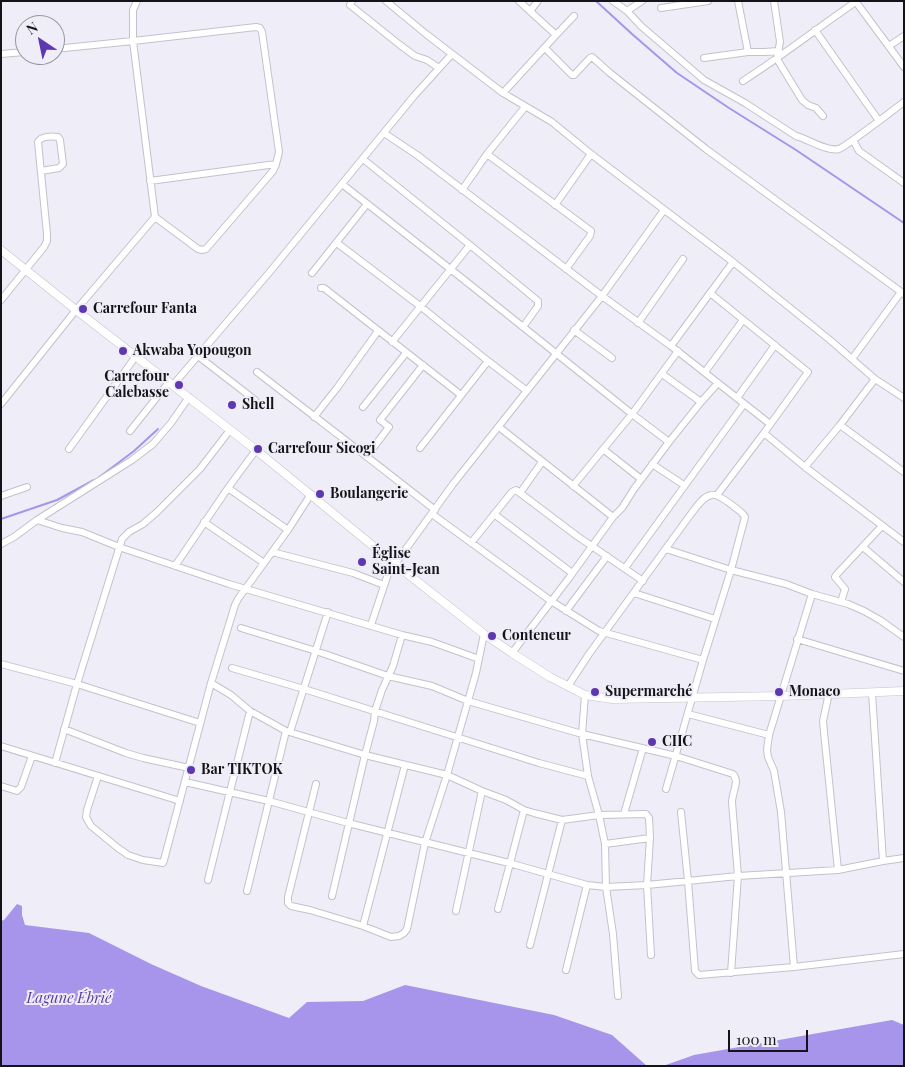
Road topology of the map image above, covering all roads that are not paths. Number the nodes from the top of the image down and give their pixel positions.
1 (137, 1) edge
2 (386, 1) edge
3 (520, 1) edge
4 (538, 1) edge
5 (612, 1) edge
6 (642, 1) edge
7 (708, 1) edge
8 (738, 1) edge
9 (774, 1) edge
10 (857, 2) edge
11 (349, 3) edge
12 (661, 8) dead end
13 (530, 10) junction
14 (627, 11) junction
15 (574, 16) dead end
16 (815, 30) junction
17 (556, 35) junction
18 (904, 36) edge
19 (133, 41) junction
20 (889, 46) junction
21 (65, 48) edge
22 (545, 48) junction
23 (779, 51) junction
24 (748, 52) junction
25 (15, 53) edge
26 (1, 54) edge
27 (452, 54) junction
28 (704, 58) dead end
29 (777, 59) junction
30 (904, 66) edge
31 (438, 68) junction
32 (743, 81) dead end
33 (502, 93) junction
34 (904, 102) edge
35 (525, 107) junction
36 (822, 116) dead end
37 (879, 120) junction
38 (384, 133) junction
39 (853, 140) junction
40 (488, 154) junction
41 (591, 154) junction
42 (363, 159) junction
43 (276, 164) junction
44 (41, 171) junction
45 (150, 181) junction
46 (904, 183) edge
47 (342, 184) junction
48 (462, 190) junction
49 (367, 204) junction
50 (555, 205) junction
51 (664, 210) junction
52 (155, 217) junction
53 (337, 243) junction
54 (470, 245) junction
55 (1, 250) edge
56 (683, 259) dead end
57 (733, 262) junction
58 (26, 269) junction
59 (450, 269) junction
60 (566, 269) junction
61 (312, 273) dead end
62 (321, 288) dead end
63 (710, 293) junction
64 (902, 293) edge
65 (602, 296) junction
66 (1, 300) edge
67 (420, 306) junction
68 (76, 310) junction
69 (743, 320) junction
70 (638, 323) junction
71 (522, 327) junction
72 (574, 330) junction
73 (378, 331) junction
74 (392, 342) junction
75 (775, 345) junction
76 (671, 346) junction
77 (678, 352) junction
78 (406, 353) junction
79 (556, 354) junction
80 (136, 356) junction
81 (198, 356) junction
82 (612, 358) dead end
83 (852, 359) junction
84 (488, 361) junction
85 (423, 365) junction
86 (257, 372) dead end
87 (705, 372) junction
88 (662, 374) junction
89 (875, 379) junction
90 (718, 383) junction
91 (171, 384) junction
92 (527, 391) junction
93 (461, 395) junction
94 (189, 397) junction
95 (737, 398) junction
96 (904, 398) edge
97 (255, 400) dead end
98 (701, 402) junction
99 (1, 404) edge
100 (744, 404) junction
101 (363, 407) dead end
102 (632, 414) junction
103 (314, 417) junction
104 (770, 424) junction
105 (840, 426) junction
106 (499, 427) junction
107 (230, 430) junction
108 (130, 431) dead end
109 (764, 433) junction
110 (669, 442) junction
111 (420, 448) dead end
112 (603, 448) junction
113 (69, 449) dead end
114 (256, 450) junction
115 (368, 456) junction
116 (542, 462) junction
117 (652, 464) junction
118 (805, 467) junction
119 (904, 472) edge
120 (641, 480) junction
121 (684, 485) junction
122 (573, 486) junction
123 (27, 488) dead end
124 (228, 488) junction
125 (520, 493) junction
126 (311, 494) junction
127 (717, 495) junction
128 (1, 496) edge
129 (434, 512) junction
130 (494, 514) junction
131 (613, 517) junction
132 (37, 520) junction
133 (204, 522) junction
134 (882, 526) junction
135 (288, 530) junction
136 (904, 542) edge
137 (471, 543) junction
138 (1, 544) edge
139 (592, 545) junction
140 (119, 547) junction
141 (863, 547) junction
142 (666, 549) junction
143 (272, 552) junction
144 (607, 556) junction
145 (264, 563) junction
146 (395, 564) junction
147 (174, 566) junction
148 (625, 568) junction
149 (730, 570) junction
150 (572, 573) junction
151 (643, 581) junction
152 (904, 582) edge
153 (384, 585) junction
154 (246, 588) junction
155 (634, 593) junction
156 (812, 594) junction
157 (551, 601) junction
158 (841, 602) junction
159 (566, 611) junction
160 (328, 612) junction
161 (715, 619) junction
162 (371, 625) junction
163 (241, 628) dead end
164 (605, 633) junction
165 (484, 634) junction
166 (402, 635) junction
167 (904, 637) edge
168 (797, 639) junction
169 (316, 651) junction
170 (512, 653) junction
171 (479, 659) junction
172 (703, 660) junction
173 (1, 664) edge
174 (232, 668) dead end
175 (904, 671) edge
176 (388, 676) junction
177 (211, 683) junction
178 (77, 684) junction
179 (568, 686) junction
180 (304, 689) junction
181 (904, 691) edge
182 (872, 692) junction
183 (829, 693) junction
184 (585, 695) junction
185 (781, 696) junction
186 (692, 697) junction
187 (468, 701) junction
188 (250, 711) junction
189 (375, 711) junction
190 (688, 714) junction
191 (200, 723) junction
192 (64, 729) junction
193 (288, 731) junction
194 (582, 734) junction
195 (769, 735) junction
196 (458, 737) junction
197 (1, 746) edge
198 (643, 748) junction
199 (365, 755) junction
200 (32, 756) junction
201 (676, 756) junction
202 (55, 763) junction
203 (405, 765) junction
204 (189, 768) junction
205 (447, 775) junction
206 (98, 776) junction
207 (588, 776) junction
208 (185, 782) junction
209 (316, 784) dead end
210 (1, 786) edge
211 (666, 790) dead end
212 (482, 791) junction
213 (230, 792) junction
214 (180, 801) junction
215 (269, 801) junction
216 (524, 810) junction
217 (309, 812) junction
218 (680, 812) dead end
219 (624, 814) junction
220 (599, 815) junction
221 (562, 820) junction
222 (348, 823) junction
223 (387, 833) junction
224 (650, 838) junction
225 (425, 843) junction
226 (605, 844) junction
227 (468, 853) junction
228 (904, 858) edge
229 (883, 861) junction
230 (509, 863) junction
231 (838, 870) junction
232 (548, 873) junction
233 (786, 874) junction
234 (738, 876) junction
235 (208, 880) dead end
236 (688, 881) junction
237 (588, 885) junction
238 (647, 885) junction
239 (606, 887) junction
240 (247, 891) dead end
241 (332, 896) dead end
242 (498, 909) dead end
243 (456, 911) dead end
244 (364, 926) junction
245 (530, 945) dead end
246 (904, 954) edge
247 (651, 955) dead end
248 (794, 968) junction
249 (566, 970) dead end
250 (731, 973) junction
251 (618, 996) dead end

1 - 19 street
2 - 27 street
3 - 13 street
4 - 13 street
5 - 14 street
6 - 14 street
7 - 12 street
8 - 24 street
9 - 23 street
10 - 16 street
10 - 20 street
11 - 31 street
13 - 17 street
14 - 39 street
15 - 17 street
16 - 29 street
16 - 37 street
17 - 22 street
18 - 20 street
19 - 21 street
19 - 43 street
19 - 45 street
20 - 30 street
22 - 33 street
22 - 64 street
23 - 24 street
23 - 29 street
24 - 28 street
25 - 26 street
27 - 31 street
27 - 33 street
29 - 32 street
29 - 36 street
31 - 38 street
33 - 35 street
34 - 37 street
35 - 40 street
35 - 41 street
37 - 39 street
38 - 42 street
38 - 48 street
39 - 46 street
40 - 48 street
40 - 50 street
41 - 50 street
41 - 51 street
42 - 47 street
42 - 54 street
43 - 45 street
43 - 52 street
44 - 44 street
44 - 58 street
45 - 52 street
47 - 49 street
47 - 81 street
48 - 60 street
49 - 53 street
49 - 59 street
50 - 60 street
51 - 57 street
51 - 65 street
52 - 68 street
53 - 61 street
53 - 67 street
54 - 59 street
54 - 71 street
55 - 58 street
56 - 70 street
57 - 63 street
57 - 83 street
58 - 66 street
58 - 68 street
59 - 67 street
59 - 71 street
60 - 65 street
62 - 73 street
63 - 69 street
63 - 76 street
64 - 83 street
65 - 70 street
65 - 72 street
67 - 74 street
67 - 84 street
68 - 80 street
68 - 99 street
69 - 75 street
69 - 87 street
70 - 76 street
71 - 79 street
72 - 79 street
72 - 82 street
73 - 74 street
73 - 103 street
74 - 78 street
75 - 95 street
75 - 104 street
76 - 77 street
77 - 87 street
77 - 88 street
78 - 85 street
78 - 101 street
79 - 92 street
79 - 102 street
80 - 91 street
80 - 113 street
81 - 91 street
81 - 97 street
83 - 89 street
84 - 92 street
84 - 93 street
85 - 93 street
85 - 115 street
86 - 103 street
87 - 90 street
88 - 98 street
88 - 102 street
89 - 96 street
89 - 105 street
90 - 95 street
90 - 98 street
91 - 94 street
91 - 108 street
92 - 106 street
93 - 111 street
94 - 107 street
94 - 132 street
95 - 100 street
98 - 110 street
100 - 104 street
100 - 121 street
102 - 110 street
102 - 112 street
103 - 115 street
104 - 109 street
105 - 118 street
105 - 119 street
106 - 116 street
106 - 129 street
107 - 114 street
107 - 140 street
109 - 118 street
109 - 127 street
110 - 117 street
112 - 120 street
112 - 122 street
114 - 124 street
114 - 126 street
115 - 129 street
116 - 122 street
116 - 125 street
117 - 120 street
117 - 121 street
118 - 134 street
120 - 131 street
121 - 148 street
122 - 131 street
123 - 128 street
124 - 133 street
124 - 135 street
125 - 130 street
125 - 139 street
126 - 135 street
126 - 146 street
127 - 142 street
127 - 149 street
129 - 137 street
129 - 146 street
130 - 137 street
130 - 150 street
131 - 139 street
132 - 138 street
132 - 140 street
133 - 145 street
133 - 147 street
134 - 136 street
134 - 141 street
135 - 143 street
137 - 157 street
139 - 144 street
139 - 150 street
140 - 147 street
140 - 178 street
141 - 152 street
141 - 158 street
142 - 149 street
142 - 151 street
143 - 145 street
143 - 153 street
144 - 148 street
144 - 159 street
145 - 154 street
146 - 153 street
146 - 165 street
147 - 154 street
148 - 151 street
149 - 156 street
149 - 161 street
150 - 157 street
151 - 155 street
153 - 162 street
154 - 160 street
154 - 177 street
155 - 161 street
155 - 164 street
156 - 158 street
156 - 168 street
157 - 159 street
157 - 170 street
158 - 167 street
159 - 164 street
160 - 162 street
160 - 169 street
161 - 172 street
162 - 166 street
163 - 169 street
164 - 172 street
164 - 179 street
165 - 170 street
165 - 171 street
166 - 171 street
166 - 176 street
168 - 175 street
168 - 185 street
169 - 176 street
169 - 180 street
170 - 179 street
171 - 187 street
172 - 186 street
173 - 178 street
174 - 180 street
176 - 187 street
176 - 189 street
177 - 188 street
177 - 191 street
178 - 191 street
178 - 192 street
179 - 184 street
180 - 189 street
180 - 193 street
181 - 182 street
182 - 183 street
182 - 229 street
183 - 185 street
183 - 231 street
184 - 186 street
184 - 194 street
185 - 186 street
185 - 195 street
186 - 190 street
187 - 194 street
187 - 196 street
188 - 193 street
188 - 213 street
189 - 196 street
189 - 199 street
190 - 195 street
190 - 201 street
191 - 204 street
192 - 202 street
192 - 204 street
193 - 199 street
193 - 215 street
194 - 198 street
194 - 207 street
195 - 233 street
196 - 205 street
196 - 207 street
197 - 200 street
198 - 201 street
198 - 219 street
199 - 203 street
199 - 222 street
200 - 202 street
200 - 210 street
201 - 211 street
201 - 234 street
202 - 206 street
203 - 205 street
203 - 223 street
204 - 208 street
205 - 212 street
205 - 225 street
206 - 214 street
206 - 214 street
207 - 220 street
208 - 213 street
208 - 214 street
209 - 217 street
212 - 216 street
212 - 227 street
213 - 215 street
213 - 235 street
215 - 217 street
215 - 240 street
216 - 221 street
216 - 230 street
217 - 222 street
217 - 244 street
218 - 236 street
219 - 220 street
219 - 224 street
220 - 221 street
220 - 226 street
221 - 232 street
222 - 223 street
222 - 241 street
223 - 225 street
223 - 244 street
224 - 226 street
224 - 238 street
225 - 227 street
225 - 244 street
226 - 239 street
227 - 230 street
227 - 243 street
228 - 229 street
229 - 231 street
230 - 232 street
230 - 242 street
231 - 233 street
232 - 237 street
232 - 245 street
233 - 234 street
233 - 248 street
234 - 236 street
234 - 250 street
236 - 238 street
236 - 250 street
237 - 239 street
237 - 249 street
238 - 239 street
238 - 247 street
239 - 251 street
246 - 248 street
248 - 250 street

